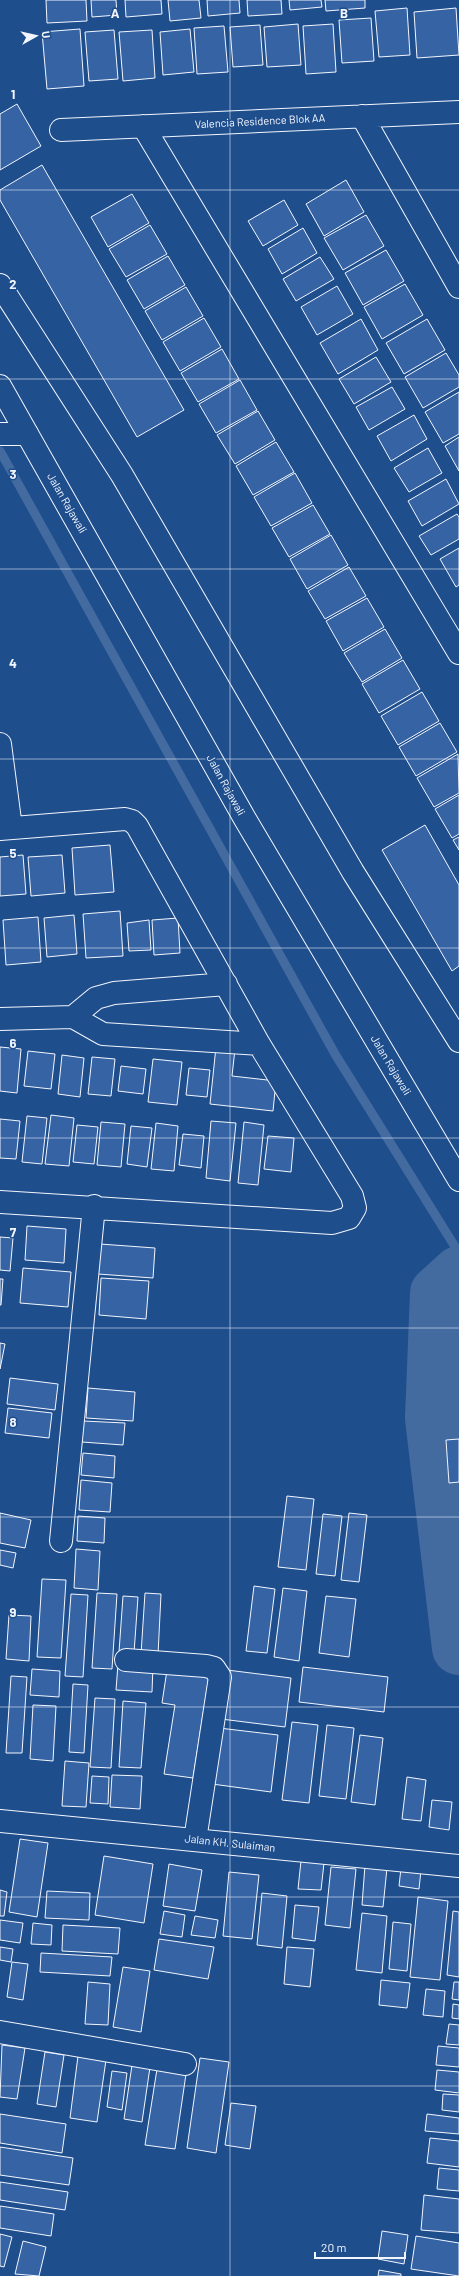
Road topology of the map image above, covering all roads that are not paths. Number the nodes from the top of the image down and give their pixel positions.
1 (459, 112) edge
2 (362, 116) junction
3 (143, 126) junction
4 (61, 130) dead end
5 (0, 284) edge
6 (459, 287) edge
7 (0, 386) edge
8 (12, 434) edge
9 (459, 654) edge
10 (0, 744) edge
11 (6, 828) edge
12 (226, 984) junction
13 (73, 1017) junction
14 (0, 1019) edge
15 (459, 1041) edge
16 (259, 1044) junction
17 (459, 1180) edge
18 (0, 1202) edge
19 (94, 1206) junction
20 (61, 1541) dead end
21 (126, 1660) dead end
22 (0, 1821) edge
23 (195, 1840) junction
24 (459, 1866) edge
25 (0, 2032) edge
26 (185, 2064) dead end

1 - 2 street, Valencia Residence Blok AA
2 - 3 street, Valencia Residence Blok AA
2 - 6 street
3 - 4 street, Valencia Residence Blok AA
3 - 9 street
5 - 15 street
7 - 8 street, Jalan Rajawali
8 - 17 street, Jalan Rajawali
10 - 11 street
11 - 12 street
12 - 13 street
12 - 16 street
13 - 14 street
13 - 16 street
16 - 19 street
18 - 19 street
19 - 20 street
21 - 23 street
22 - 23 street, Jalan KH. Sulaiman
23 - 24 street, Jalan KH. Sulaiman
25 - 26 street

